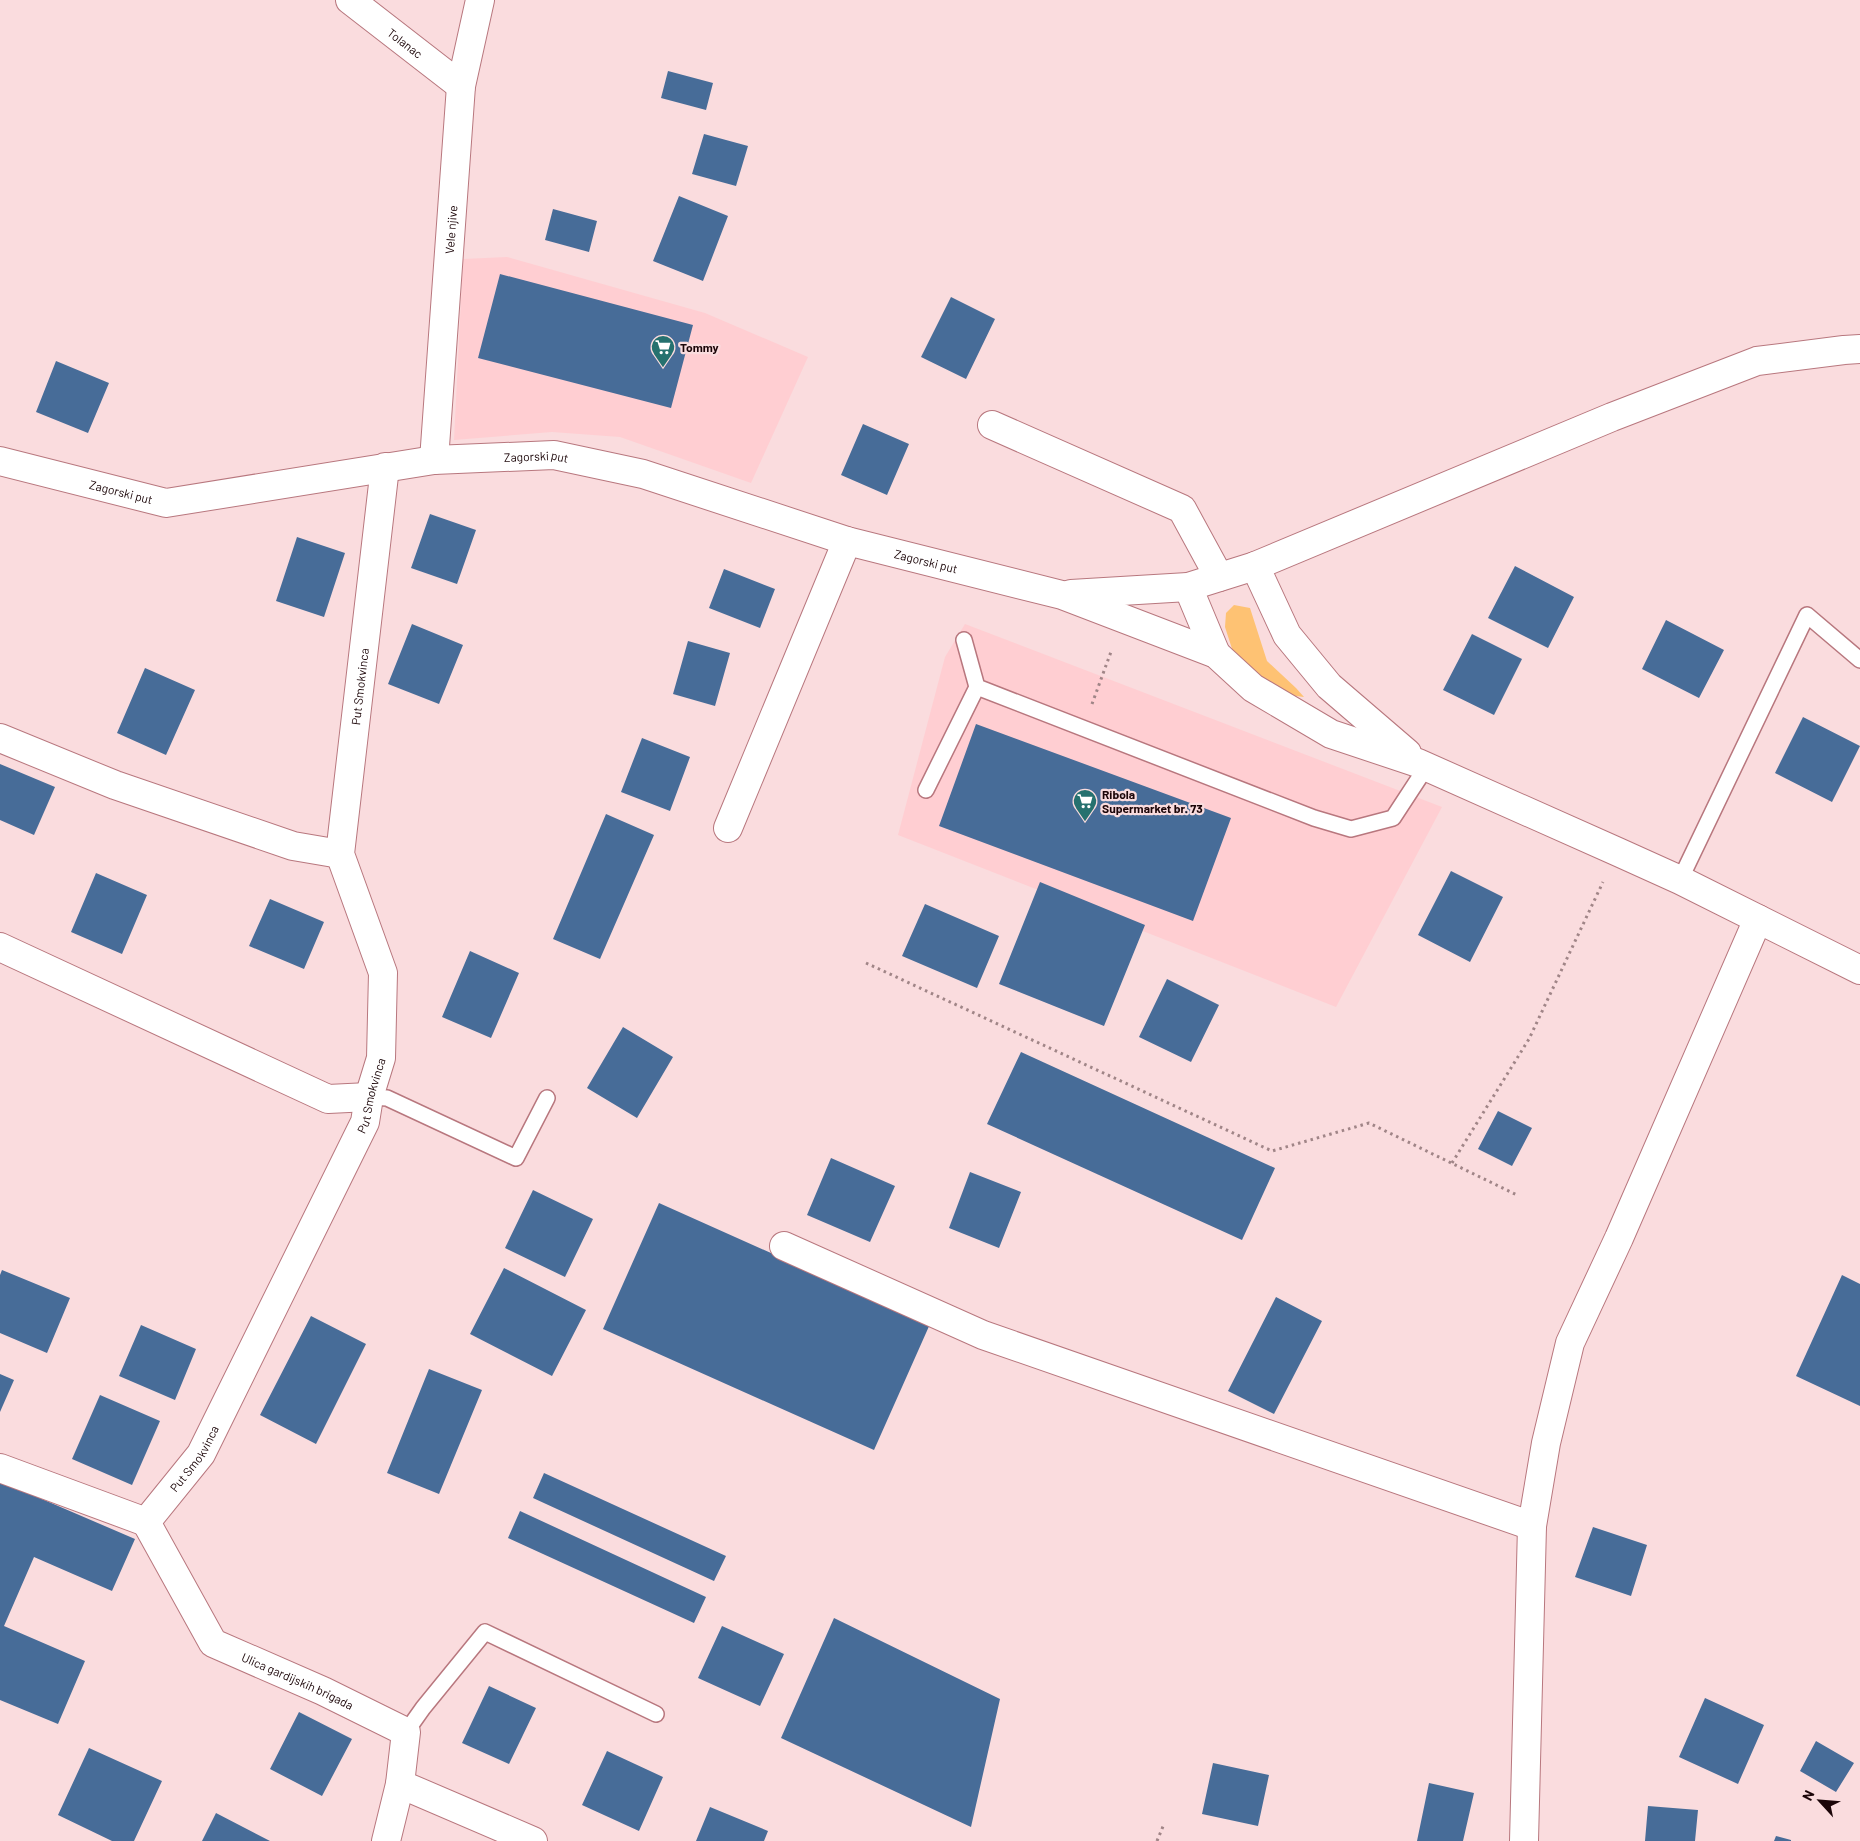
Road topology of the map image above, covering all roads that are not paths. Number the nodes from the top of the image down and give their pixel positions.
1 (350, 0) edge
2 (480, 0) edge
3 (461, 86) junction
4 (1860, 349) edge
5 (992, 425) dead end
6 (434, 460) junction
7 (0, 461) edge
8 (385, 467) junction
9 (847, 541) junction
10 (1255, 566) junction
11 (1219, 577) junction
12 (1188, 587) junction
13 (1062, 595) junction
14 (964, 640) dead end
15 (1216, 654) junction
16 (1860, 660) edge
17 (977, 687) junction
18 (0, 738) edge
19 (1422, 764) junction
20 (926, 790) dead end
21 (728, 828) dead end
22 (340, 854) junction
23 (1680, 880) junction
24 (1758, 919) junction
25 (0, 947) edge
26 (1860, 970) edge
27 (369, 1097) junction
28 (547, 1098) dead end
29 (784, 1246) dead end
30 (0, 1468) edge
31 (146, 1522) junction
32 (1532, 1526) junction
33 (656, 1714) dead end
34 (406, 1732) junction
35 (400, 1784) junction
36 (386, 1841) edge
37 (534, 1841) edge
38 (1524, 1841) edge

1 - 3 street, Tolanac
2 - 3 street, Vele njive
3 - 6 street, Vele njive
4 - 10 street
5 - 11 street
6 - 8 street, Zagorski put
6 - 9 street, Zagorski put
7 - 8 street, Zagorski put
8 - 22 street, Put Smokvinca
9 - 13 street, Zagorski put
9 - 21 street
10 - 11 street
10 - 19 street
11 - 12 street
12 - 13 street
12 - 15 street
13 - 15 street
14 - 17 lane
15 - 19 street
16 - 23 lane
17 - 19 lane
17 - 20 lane
18 - 22 street
19 - 23 street
22 - 27 street, Put Smokvinca
23 - 24 street
24 - 26 street
24 - 32 street
25 - 27 street
27 - 28 lane
27 - 31 street, Put Smokvinca
29 - 32 street
30 - 31 street
31 - 34 street, Ulica gardijskih brigada
32 - 38 street
33 - 34 lane
34 - 35 street
35 - 36 street
35 - 37 street

